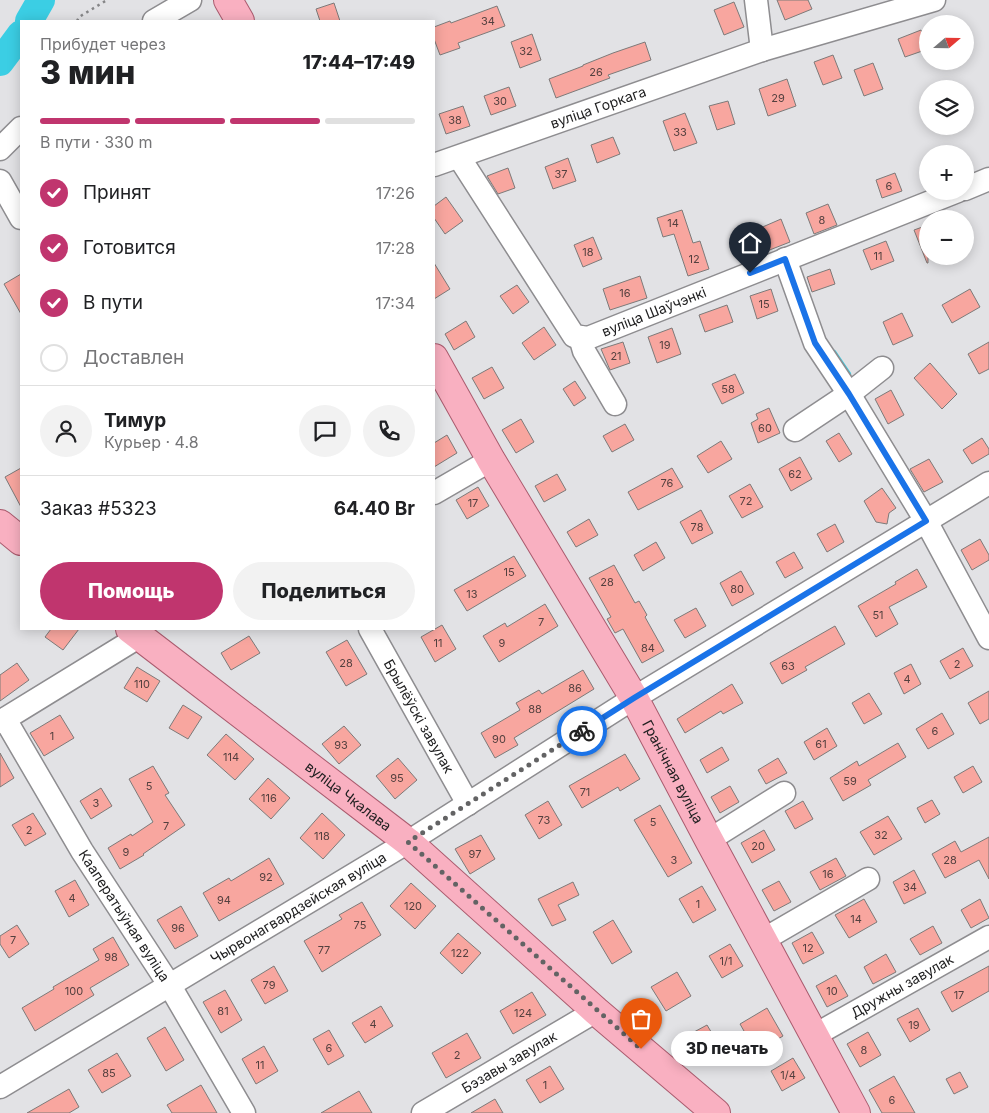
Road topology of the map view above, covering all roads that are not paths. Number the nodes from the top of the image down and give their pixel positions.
1 (190, 0) edge
2 (228, 0) edge
3 (756, 0) edge
4 (934, 0) edge
5 (156, 20) edge
6 (239, 20) edge
7 (762, 50) junction
8 (20, 129) edge
9 (0, 149) edge
10 (459, 156) junction
11 (435, 165) edge
12 (989, 179) edge
13 (0, 181) edge
14 (974, 185) edge
15 (935, 200) edge
16 (20, 216) edge
17 (785, 259) junction
18 (580, 337) junction
19 (435, 360) edge
20 (882, 368) dead end
21 (849, 394) junction
22 (615, 404) dead end
23 (795, 430) dead end
24 (491, 460) junction
25 (989, 483) edge
26 (435, 491) edge
27 (926, 521) junction
28 (0, 524) edge
29 (20, 540) edge
30 (371, 630) edge
31 (135, 633) edge
32 (989, 638) edge
33 (634, 698) junction
34 (2, 720) edge
35 (784, 794) dead end
36 (468, 804) junction
37 (709, 840) junction
38 (408, 842) junction
39 (868, 879) dead end
40 (989, 937) edge
41 (764, 940) junction
42 (170, 986) junction
43 (596, 1011) junction
44 (815, 1035) junction
45 (0, 1087) edge
46 (244, 1113) edge
47 (422, 1113) edge
48 (716, 1113) edge
49 (856, 1113) edge

1 - 5 street
2 - 6 main road
3 - 7 street
4 - 7 street, вуліца Горкага
7 - 10 street, вуліца Горкага
8 - 9 street
10 - 11 street, вуліца Горкага
10 - 18 street
12 - 14 street
13 - 16 street
15 - 17 street, вуліца Шаўчэнкі
17 - 18 street, вуліца Шаўчэнкі
17 - 21 street
18 - 22 street
19 - 24 main road, Гранічная вуліца
20 - 21 street
21 - 23 street
21 - 27 street
24 - 26 street
24 - 33 main road, Гранічная вуліца
25 - 27 street, Чырвонагвардзейская вуліца
27 - 32 street
27 - 33 street, Чырвонагвардзейская вуліца
28 - 29 main road
30 - 36 street, Брылёўскі завулак
31 - 34 street
31 - 38 main road, вуліца Чкалава
33 - 36 street, Чырвонагвардзейская вуліца
33 - 37 main road, Гранічная вуліца
34 - 42 street, Кааператыўная вуліца
35 - 37 street
36 - 38 street, Чырвонагвардзейская вуліца
37 - 41 main road, Гранічная вуліца
38 - 42 street, Чырвонагвардзейская вуліца
38 - 43 main road, вуліца Чкалава
39 - 41 street
40 - 44 street, Дружны завулак
41 - 44 main road, Гранічная вуліца
42 - 45 street, Чырвонагвардзейская вуліца
42 - 46 street, Кааператыўная вуліца
43 - 47 street, Бэзавы завулак
43 - 48 main road, вуліца Чкалава
44 - 49 main road, Гранічная вуліца

